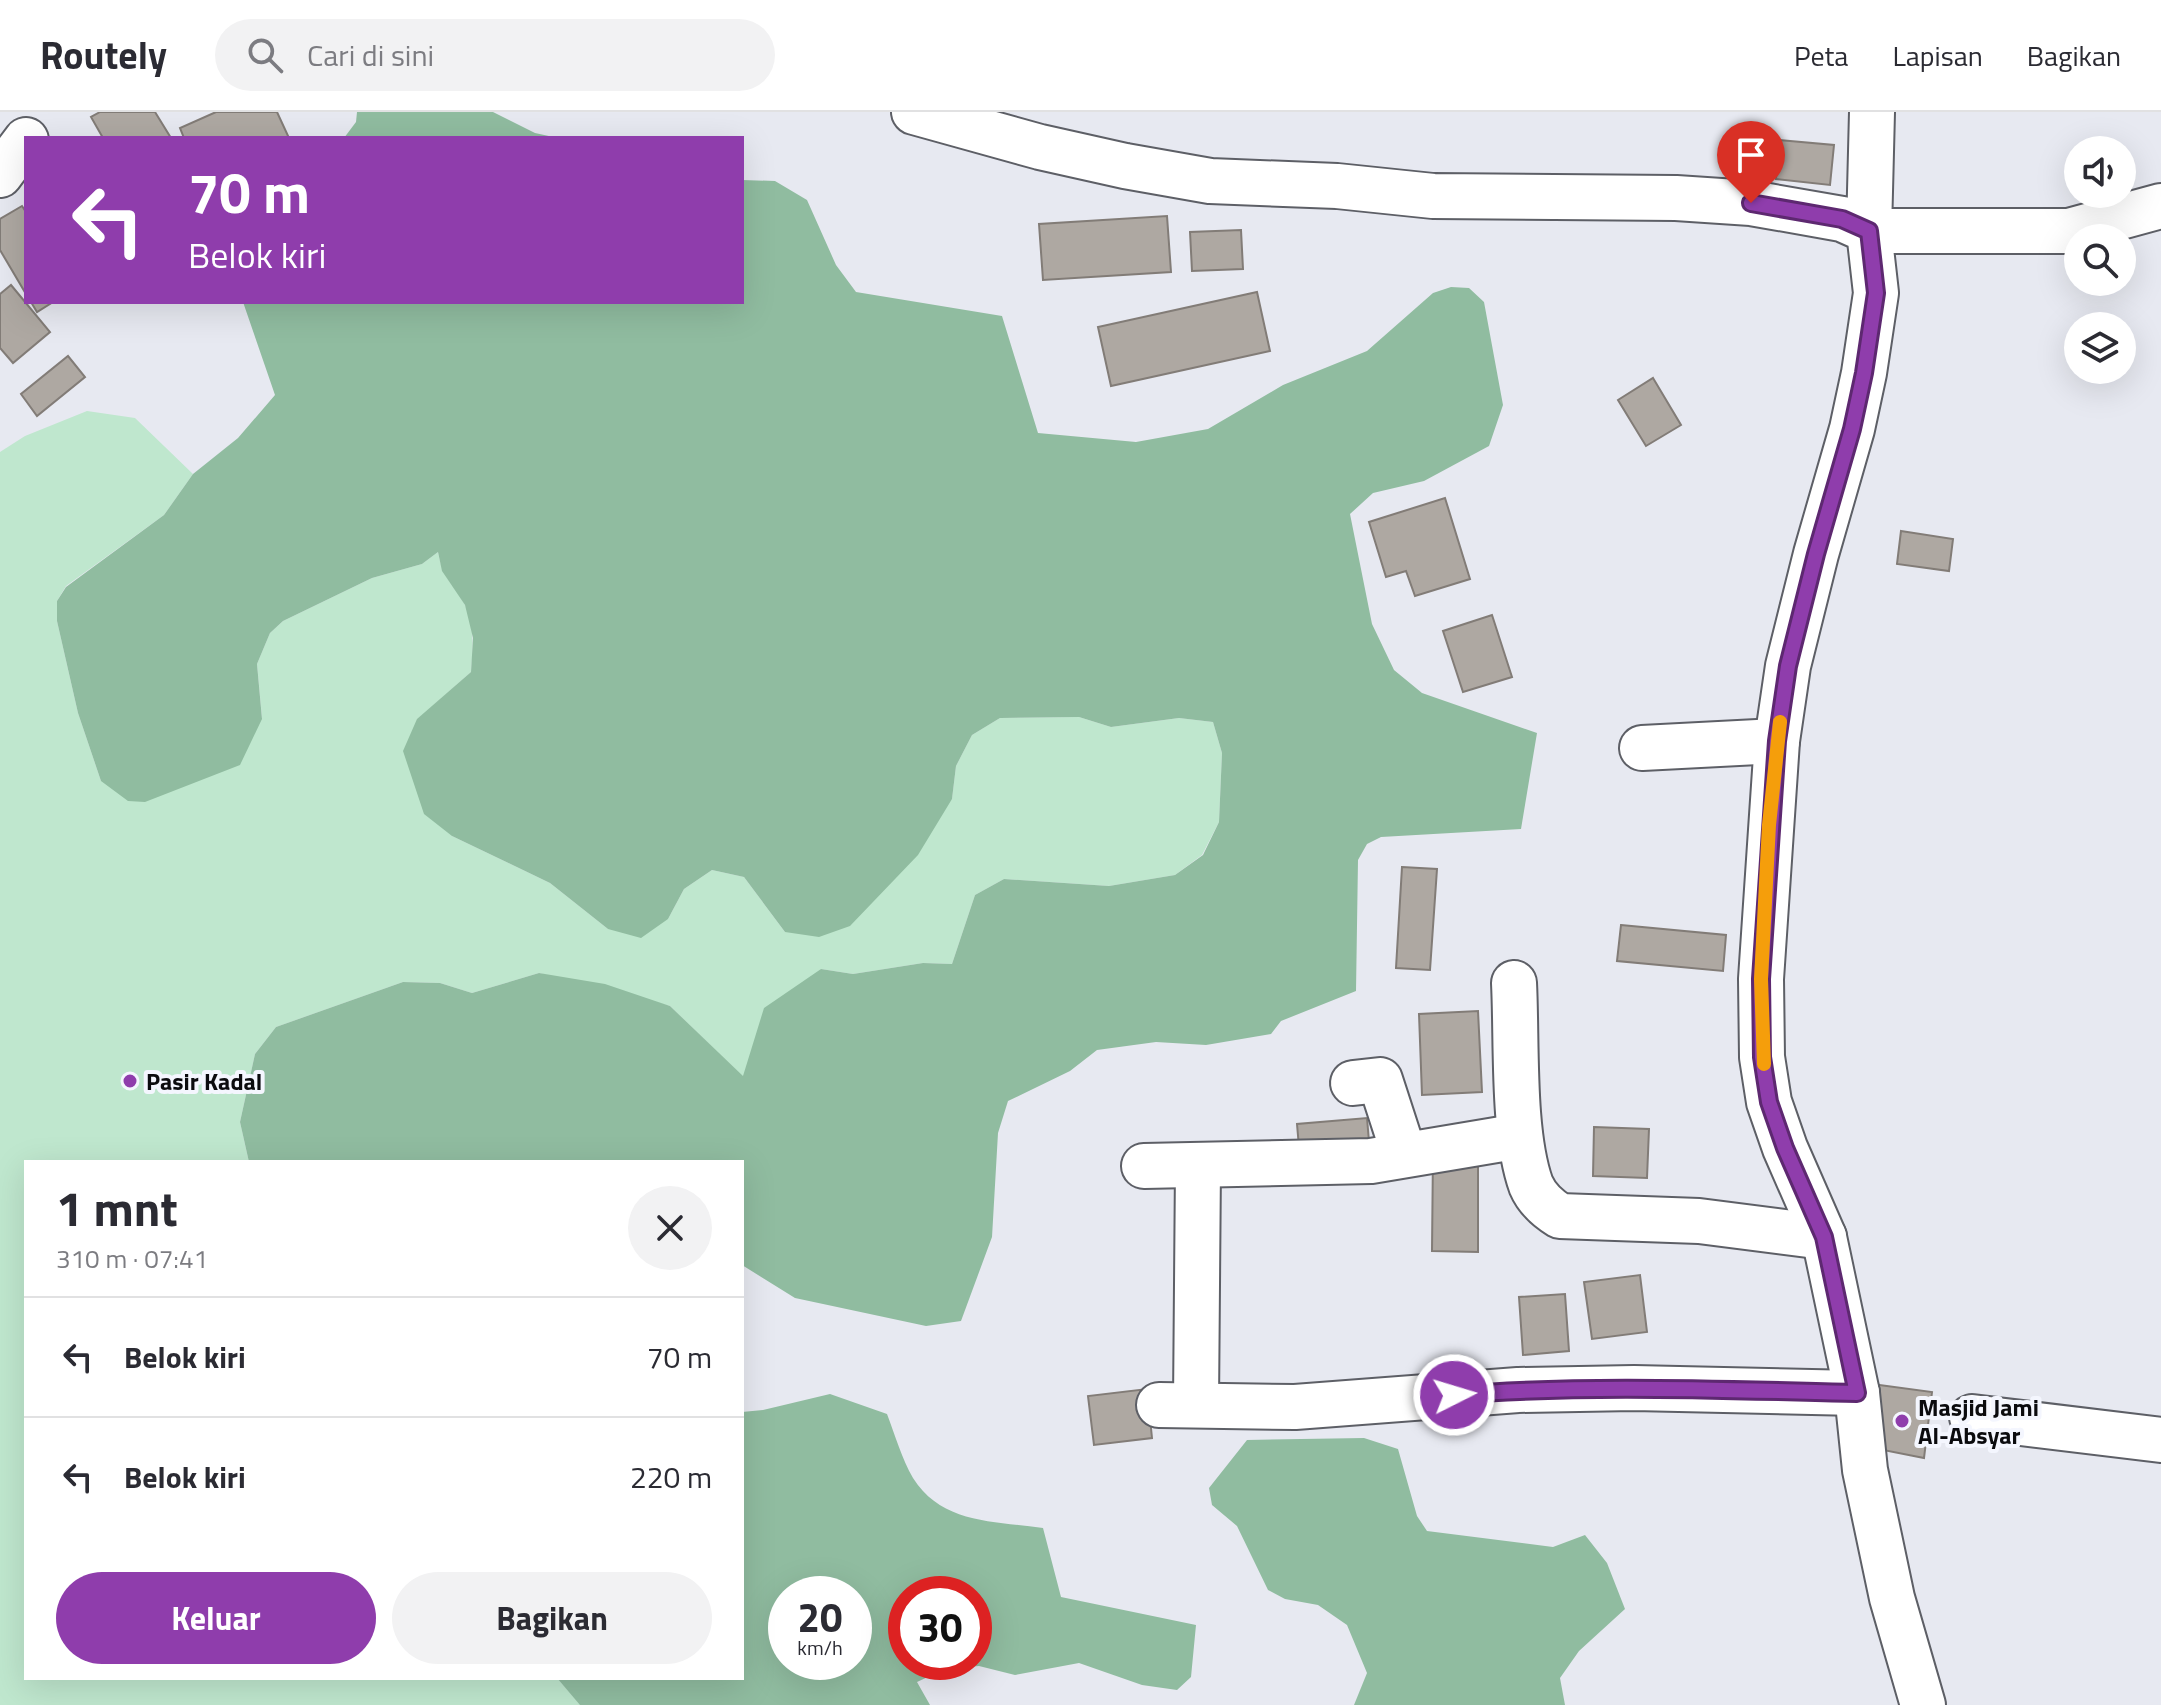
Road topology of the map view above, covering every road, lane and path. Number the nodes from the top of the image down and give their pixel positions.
1 (52, 112) edge
2 (914, 112) edge
3 (1872, 112) edge
4 (29, 136) edge
5 (24, 143) edge
6 (0, 175) edge
7 (2161, 206) edge
8 (1869, 231) junction
9 (1777, 741) junction
10 (1642, 748) dead end
11 (1514, 983) dead end
12 (1353, 1083) dead end
13 (1520, 1136) junction
14 (1404, 1154) junction
15 (1198, 1165) junction
16 (1144, 1166) dead end
17 (1824, 1237) junction
18 (1857, 1393) junction
19 (1972, 1417) dead end
20 (2161, 1440) edge
21 (1923, 1705) edge

1 - 4 street
2 - 8 street
3 - 8 street
5 - 6 street
7 - 8 street
8 - 9 street
9 - 10 street
9 - 17 street
11 - 13 street
12 - 14 street
13 - 14 street
13 - 17 street
14 - 15 street
15 - 16 street
15 - 18 street
17 - 18 street
18 - 21 street
19 - 20 street

